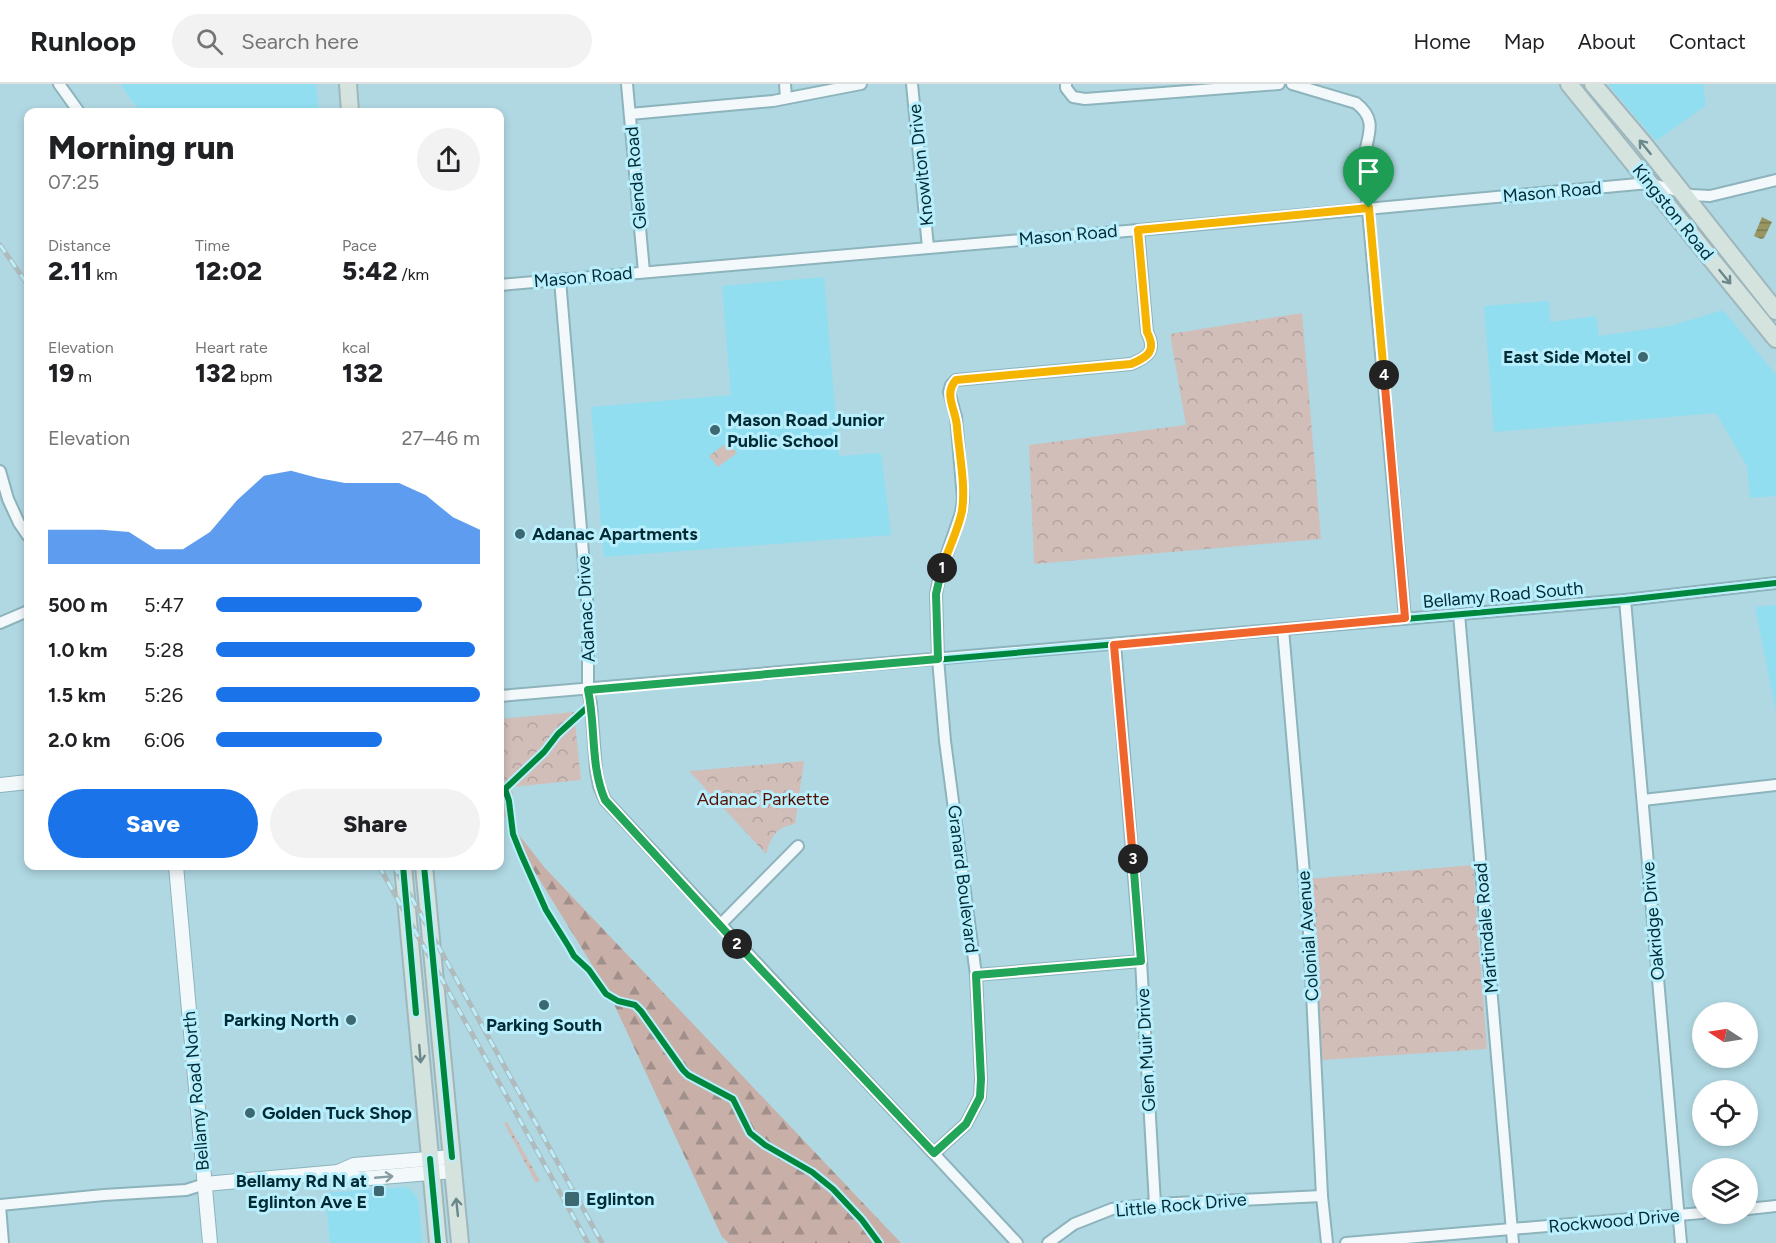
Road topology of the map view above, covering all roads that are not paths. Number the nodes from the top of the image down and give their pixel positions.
1 (59, 84) edge
2 (348, 84) edge
3 (627, 84) edge
4 (785, 84) edge
5 (861, 84) edge
6 (912, 84) edge
7 (1066, 84) edge
8 (1279, 84) edge
9 (1292, 84) edge
10 (1569, 84) edge
11 (1593, 84) edge
12 (1220, 86) edge
13 (786, 98) junction
14 (76, 108) edge
15 (350, 108) edge
16 (630, 114) junction
17 (1776, 180) edge
18 (1649, 183) junction
19 (1676, 191) junction
20 (1369, 208) junction
21 (1138, 230) junction
22 (928, 247) junction
23 (644, 272) junction
24 (560, 280) junction
25 (504, 285) edge
26 (1776, 311) edge
27 (1776, 339) edge
28 (0, 471) edge
29 (4, 500) edge
30 (24, 530) edge
31 (1776, 583) edge
32 (1625, 600) junction
33 (24, 612) edge
34 (1459, 614) junction
35 (1405, 618) junction
36 (0, 623) edge
37 (1282, 629) junction
38 (1114, 645) junction
39 (938, 659) junction
40 (588, 690) junction
41 (504, 696) edge
42 (24, 782) edge
43 (0, 785) edge
44 (1776, 785) edge
45 (1643, 800) junction
46 (798, 846) dead end
47 (176, 870) edge
48 (403, 870) edge
49 (424, 870) edge
50 (720, 925) junction
51 (1141, 961) junction
52 (976, 975) junction
53 (934, 1153) junction
54 (453, 1164) junction
55 (431, 1166) junction
56 (205, 1184) junction
57 (1322, 1196) junction
58 (1155, 1204) junction
59 (0, 1206) edge
60 (1776, 1206) edge
61 (1758, 1208) edge
62 (1692, 1214) edge
63 (1678, 1215) junction
64 (1512, 1229) junction
65 (3, 1243) edge
66 (210, 1243) edge
67 (438, 1243) edge
68 (460, 1243) edge
69 (1017, 1243) edge
70 (1048, 1243) edge
71 (1326, 1243) edge
72 (1346, 1243) edge
73 (1513, 1243) edge
74 (1681, 1243) edge

1 - 14 street
2 - 15 main road
3 - 16 street, Glenda Road
4 - 13 street
5 - 13 street
6 - 22 street, Knowlton Drive
7 - 12 street
8 - 12 street
9 - 20 street
10 - 18 main road, Kingston Road
19 -> 11 main road, Kingston Road
13 - 16 street
16 - 23 street, Glenda Road
17 - 19 street, Mason Road
18 - 19 street, Mason Road
18 - 20 street, Mason Road
18 -> 27 main road, Kingston Road
19 - 26 main road, Kingston Road
20 - 21 street, Mason Road
20 - 35 street
21 - 22 street, Mason Road
21 - 39 street, Granard Boulevard
22 - 23 street, Mason Road
23 - 24 street, Mason Road
24 - 25 street, Mason Road
24 - 40 street, Adanac Drive
28 - 29 street
29 - 30 street
31 - 32 street, Bellamy Road South
32 - 34 street, Bellamy Road South
32 - 45 street, Oakridge Drive
33 - 36 street
34 - 35 street, Bellamy Road South
34 - 64 street, Martindale Road
35 - 37 street, Bellamy Road South
37 - 38 street, Bellamy Road South
37 - 57 street, Colonial Avenue
38 - 39 street, Bellamy Road South
38 - 51 street, Glen Muir Drive
39 - 40 street, Bellamy Road South
39 - 52 street, Granard Boulevard
40 - 41 street, Bellamy Road South
40 - 50 street, Adanac Drive
42 - 43 street
44 - 45 street
45 - 63 street, Oakridge Drive
46 - 50 street
47 - 56 street, Bellamy Road North
48 -> 55 main road
49 - 54 main road
50 - 53 street, Adanac Drive
51 - 52 street
51 - 58 street, Glen Muir Drive
52 - 53 street, Granard Boulevard
53 - 69 street, Adanac Drive
54 - 55 street, Bellamy Road North
68 -> 54 main road
55 - 56 street, Bellamy Road North
55 - 67 main road
56 - 59 street
56 - 66 street
57 - 58 street, Little Rock Drive
57 - 71 street, Colonial Avenue
58 - 70 street, Little Rock Drive
59 - 65 street
60 - 61 street
62 - 63 street, Rockwood Drive
63 - 64 street, Rockwood Drive
63 - 74 street, Oakridge Drive
64 - 72 street, Rockwood Drive
64 - 73 street, Martindale Road

